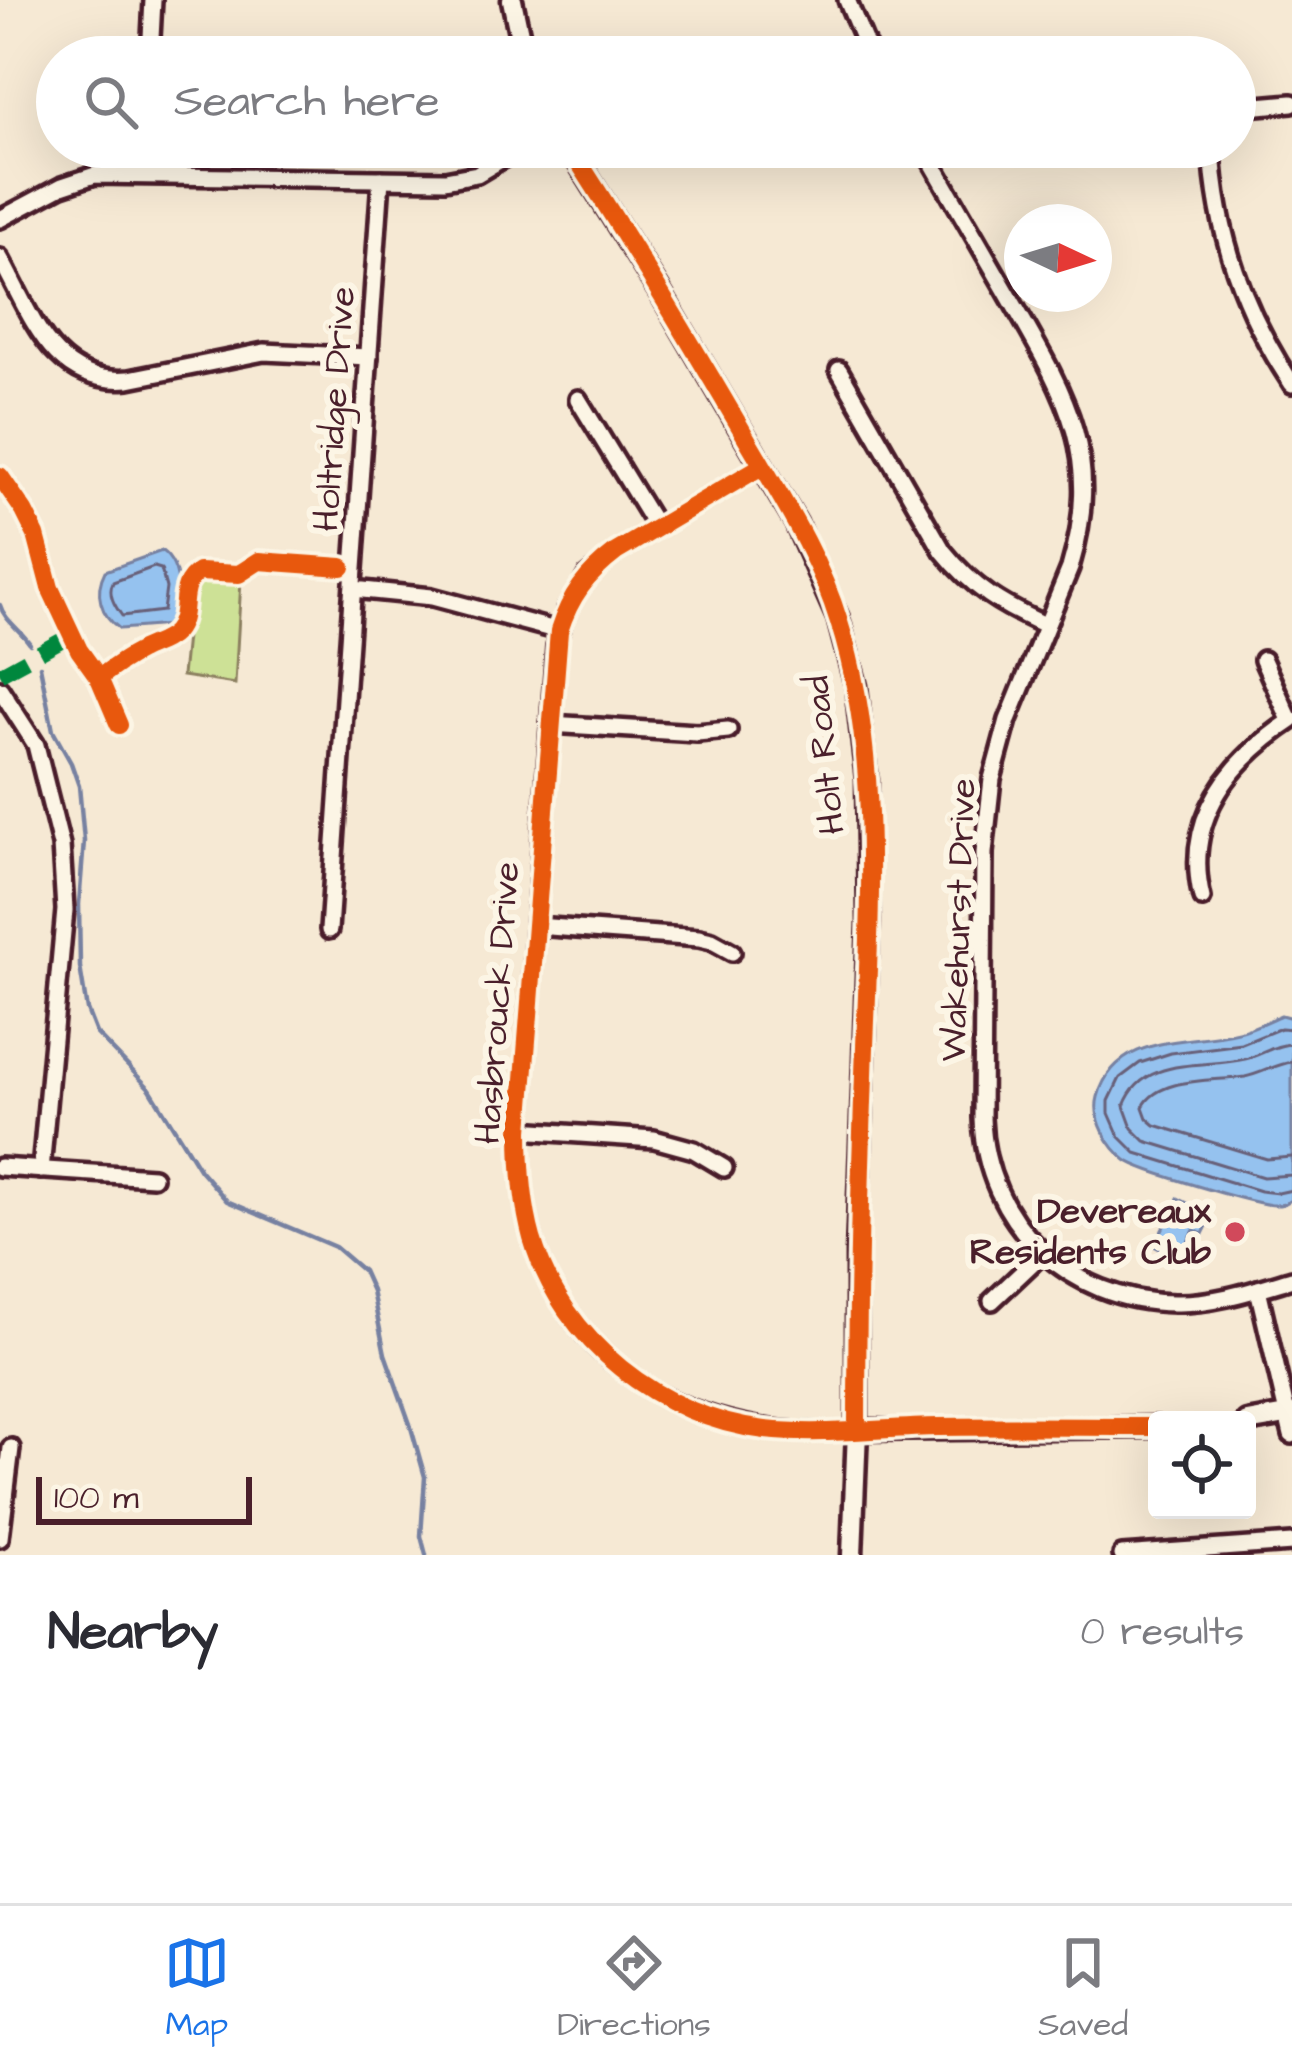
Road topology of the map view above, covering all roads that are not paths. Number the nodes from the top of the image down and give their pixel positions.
1 (152, 0) edge
2 (512, 0) edge
3 (847, 0) edge
4 (151, 36) edge
5 (520, 36) edge
6 (862, 36) edge
7 (1292, 103) edge
8 (1256, 106) edge
9 (145, 168) edge
10 (489, 168) edge
11 (582, 168) edge
12 (935, 168) edge
13 (1214, 168) edge
14 (145, 175) junction
15 (381, 179) junction
16 (0, 219) edge
17 (0, 257) edge
18 (369, 357) junction
19 (839, 370) dead end
20 (1292, 384) edge
21 (578, 399) dead end
22 (762, 466) junction
23 (657, 528) junction
24 (353, 589) junction
25 (1046, 625) junction
26 (559, 631) junction
27 (1264, 660) dead end
28 (0, 689) edge
29 (1291, 720) edge
30 (550, 724) junction
31 (728, 730) dead end
32 (1202, 898) dead end
33 (536, 926) junction
34 (329, 930) dead end
35 (732, 952) dead end
36 (520, 1130) junction
37 (0, 1167) edge
38 (724, 1168) dead end
39 (41, 1170) junction
40 (154, 1177) dead end
41 (1043, 1253) junction
42 (1292, 1279) edge
43 (1258, 1289) junction
44 (992, 1301) dead end
45 (1290, 1422) edge
46 (1256, 1423) edge
47 (1148, 1427) edge
48 (857, 1430) junction
49 (11, 1448) dead end
50 (0, 1538) edge
51 (1292, 1543) edge
52 (852, 1555) edge
53 (1122, 1555) edge

1 - 4 street
2 - 5 street
3 - 6 street
7 - 8 street
9 - 14 street
10 - 15 street
11 - 22 street, Holt Road
12 - 25 street, Wakehurst Drive
13 - 20 street
14 - 15 street
14 - 16 street
15 - 18 street, Holtridge Drive
17 - 18 street
18 - 24 street, Holtridge Drive
19 - 25 street
21 - 23 street
22 - 23 street, Hasbrouck Drive
22 - 48 street, Holt Road
23 - 26 street, Hasbrouck Drive
24 - 26 street
24 - 34 street, Holtridge Drive
25 - 41 street, Wakehurst Drive
26 - 30 street, Hasbrouck Drive
27 - 29 street
28 - 39 street
29 - 32 street
30 - 31 street
30 - 33 street, Hasbrouck Drive
33 - 35 street
33 - 36 street, Hasbrouck Drive
36 - 38 street
36 - 48 street, Hasbrouck Drive
37 - 39 street
39 - 40 street
41 - 43 street, Wakehurst Drive
41 - 44 street
42 - 43 street, Wakehurst Drive
43 - 45 street
45 - 46 street
47 - 48 street
48 - 52 street, Holt Road
49 - 50 street
51 - 53 street

